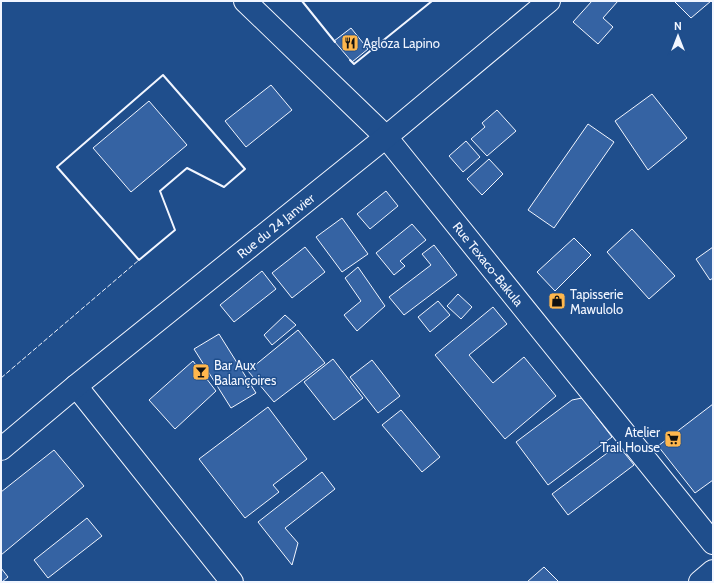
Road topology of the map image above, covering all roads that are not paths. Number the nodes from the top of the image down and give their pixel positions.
1 (245, 1) edge
2 (548, 1) edge
3 (386, 137) junction
4 (76, 386) junction
5 (1, 449) edge
6 (713, 543) edge
7 (713, 571) edge
8 (232, 582) edge
9 (700, 582) edge

1 - 3 street, Rue Texaco-Bakula
2 - 3 street, Rue du 24 Janvier
3 - 4 street, Rue du 24 Janvier
3 - 6 street, Rue Texaco-Bakula
4 - 5 street, Rue du 24 Janvier
4 - 8 street
7 - 9 street

